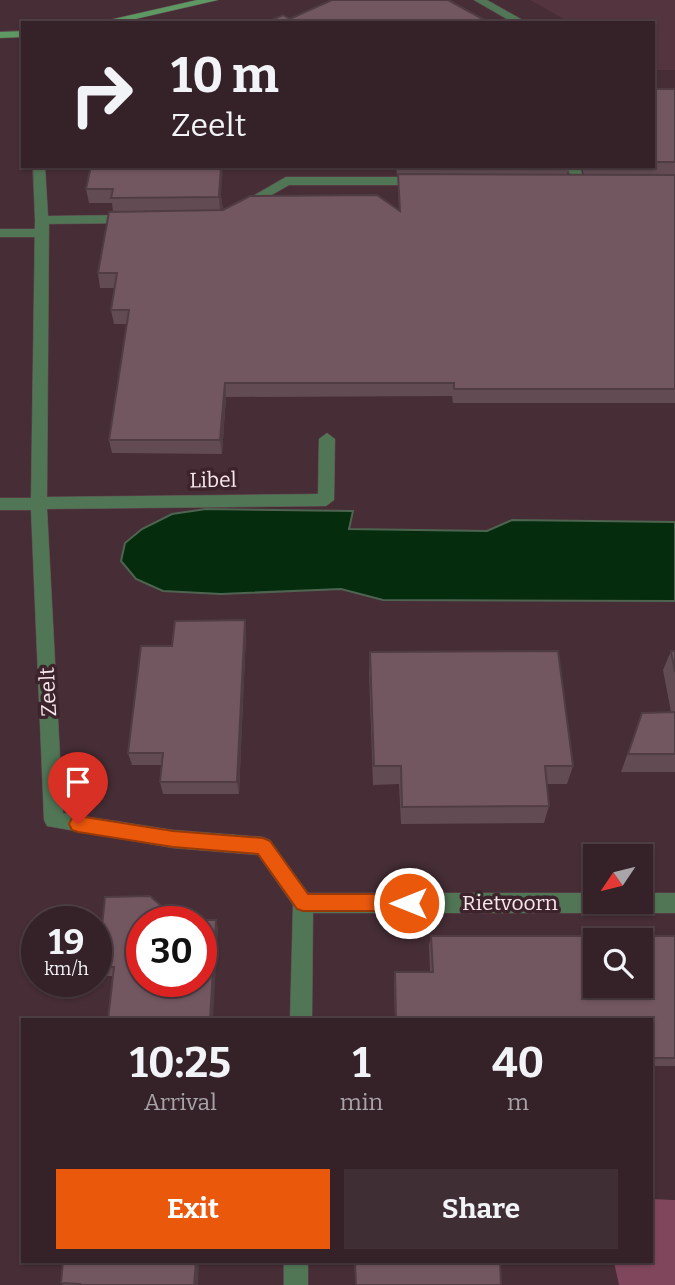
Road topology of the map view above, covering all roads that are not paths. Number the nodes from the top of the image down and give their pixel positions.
1 (213, 0) edge
2 (479, 0) edge
3 (111, 21) edge
4 (519, 21) edge
5 (21, 34) edge
6 (0, 35) edge
7 (39, 168) edge
8 (574, 168) edge
9 (429, 181) edge
10 (601, 183) edge
11 (224, 218) edge
12 (146, 219) edge
13 (42, 227) junction
14 (0, 233) edge
15 (327, 439) dead end
16 (0, 504) edge
17 (39, 504) junction
18 (303, 903) junction
19 (675, 903) edge
20 (301, 1018) edge
21 (296, 1263) edge
22 (296, 1285) edge

1 - 3 street
2 - 4 street
5 - 6 street
7 - 13 street, Zeelt
8 - 10 street
9 - 11 street
12 - 13 street
13 - 14 street
13 - 17 street, Zeelt
15 - 17 street, Libel
16 - 17 street
17 - 18 street, Zeelt
18 - 19 street, Rietvoorn
18 - 20 street
21 - 22 street

